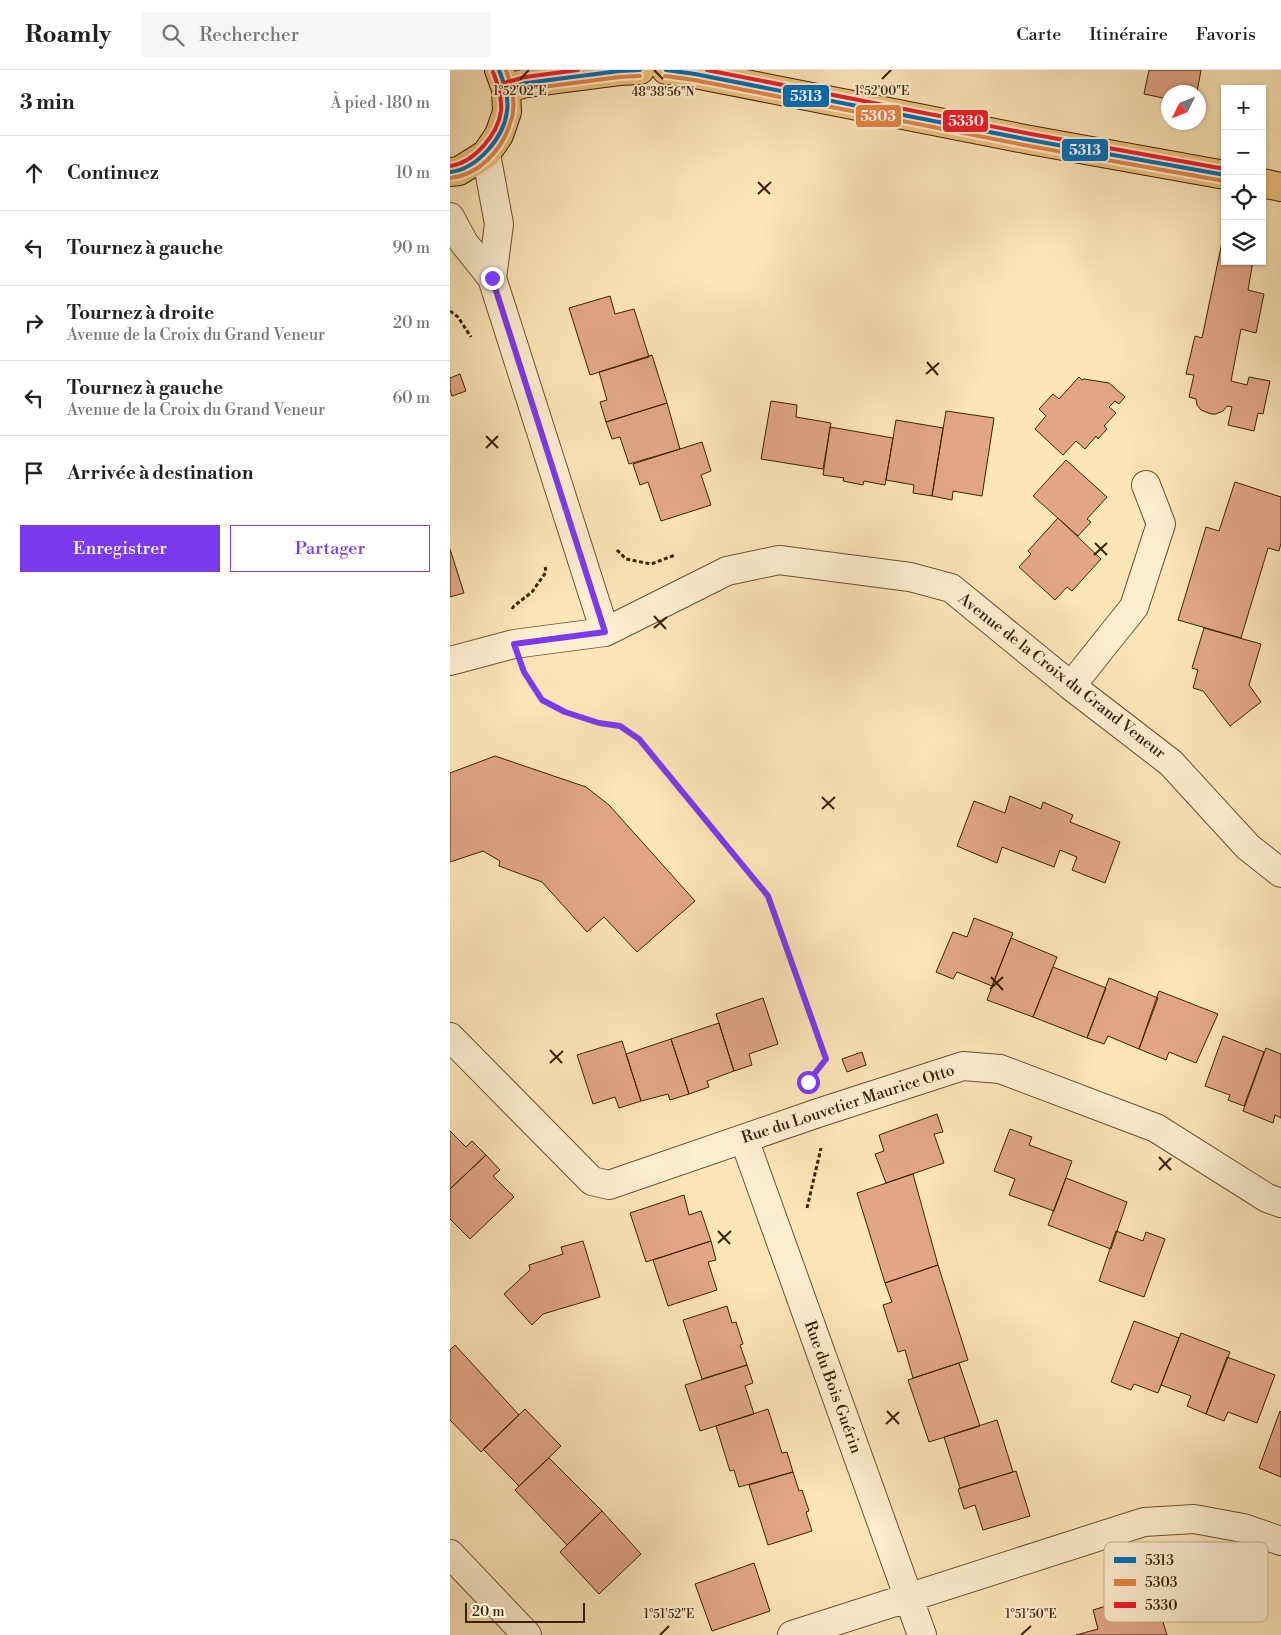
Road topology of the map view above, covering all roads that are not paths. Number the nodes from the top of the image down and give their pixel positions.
1 (640, 70) edge
2 (666, 70) edge
3 (502, 80) edge
4 (486, 154) junction
5 (450, 172) edge
6 (1221, 174) edge
7 (1266, 184) edge
8 (1281, 187) edge
9 (450, 217) edge
10 (492, 278) junction
11 (1146, 485) dead end
12 (605, 632) junction
13 (450, 661) edge
14 (1071, 686) junction
15 (1281, 873) edge
16 (450, 1037) edge
17 (744, 1139) junction
18 (1281, 1203) edge
19 (1281, 1542) edge
20 (450, 1554) edge
21 (908, 1598) junction
22 (525, 1634) edge
23 (792, 1635) edge
24 (922, 1635) edge

1 - 3 main road
2 - 6 main road
3 - 4 main road
4 - 5 main road
4 - 10 street
7 - 8 main road
9 - 10 street
10 - 12 street
11 - 14 street
12 - 13 street, Avenue de la Croix du Grand Veneur
12 - 14 street, Avenue de la Croix du Grand Veneur
14 - 15 street, Avenue de la Croix du Grand Veneur
16 - 17 street, Rue du Louvetier Maurice Otto
17 - 18 street, Rue du Louvetier Maurice Otto
17 - 21 street, Rue du Bois Guérin
19 - 21 street
20 - 22 street
21 - 23 street
21 - 24 street, Rue du Bois Guérin

